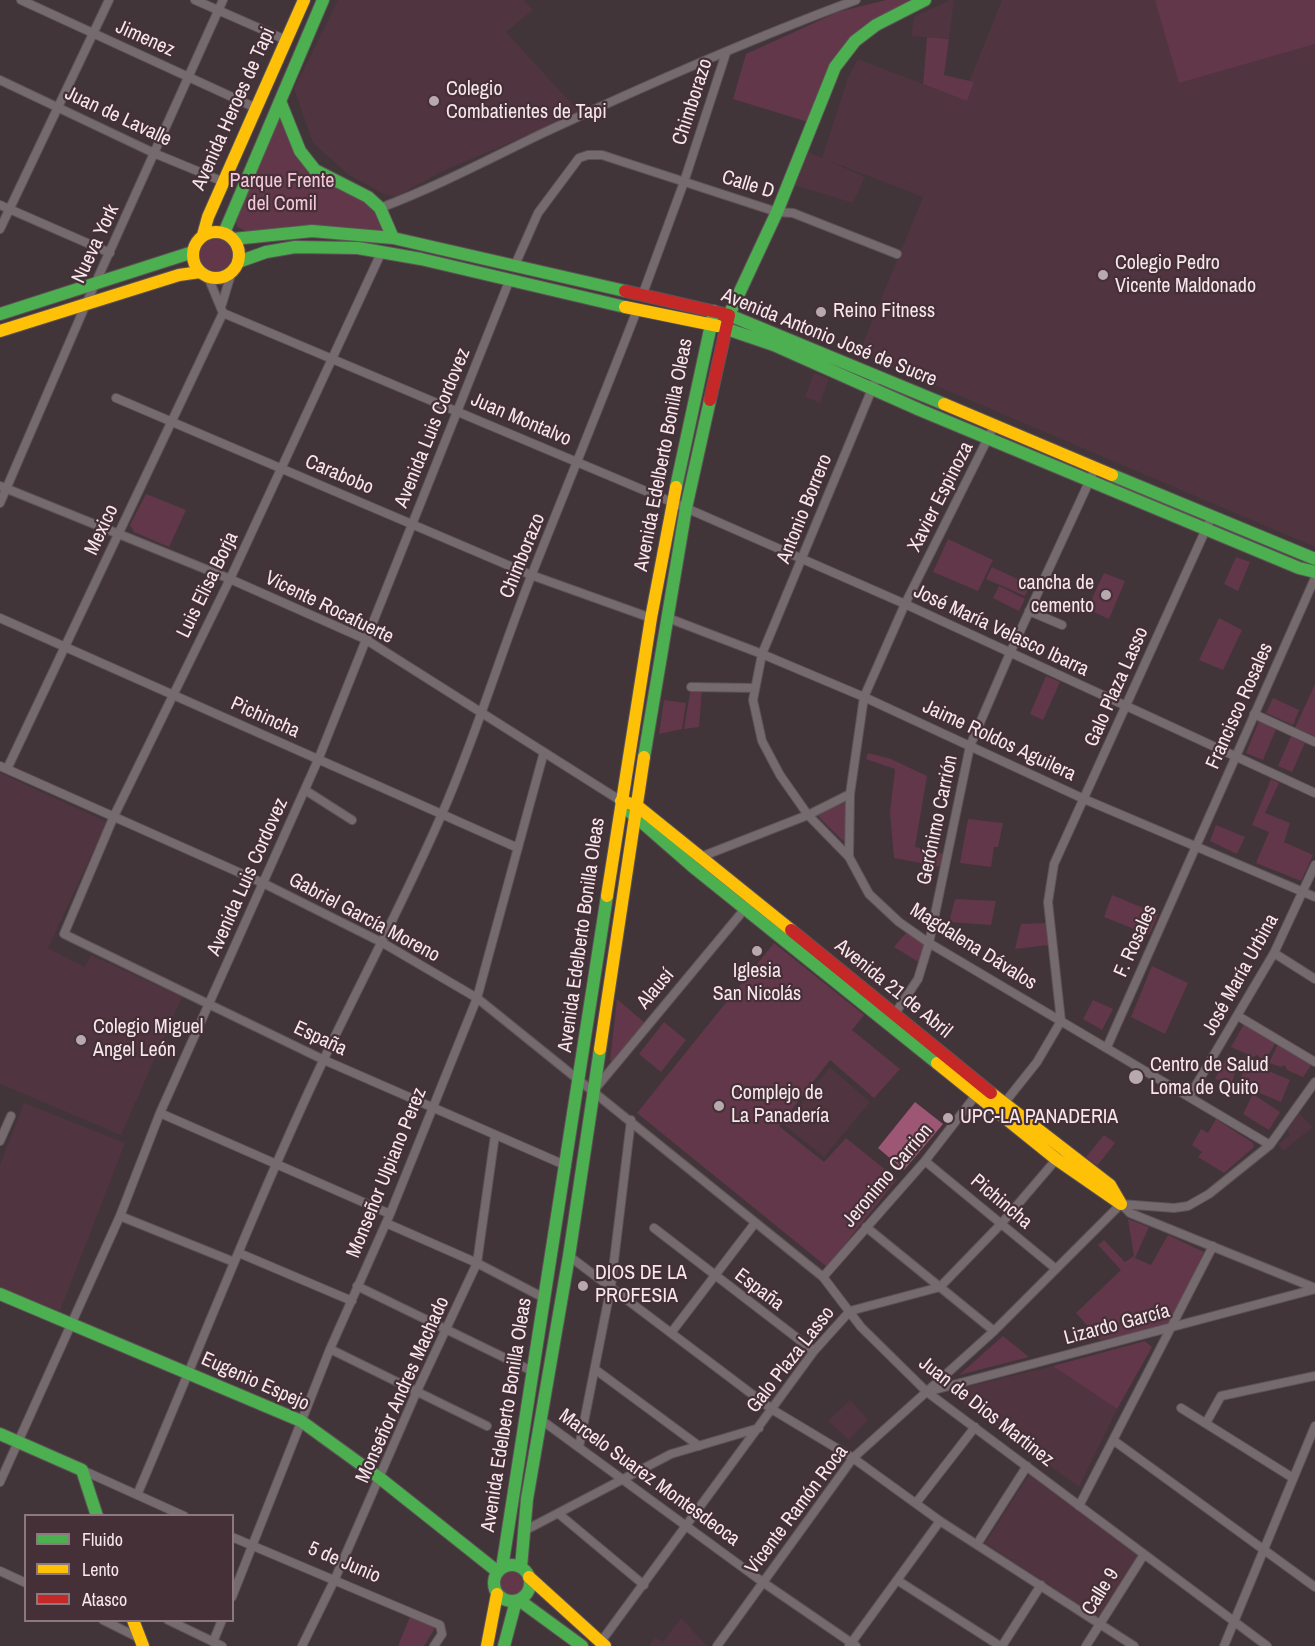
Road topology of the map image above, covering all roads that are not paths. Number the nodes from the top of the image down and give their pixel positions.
1 (21, 0) edge
2 (109, 0) edge
3 (195, 0) edge
4 (223, 0) edge
5 (304, 0) edge
6 (323, 0) edge
7 (856, 0) edge
8 (925, 0) edge
9 (219, 11) junction
10 (94, 34) junction
11 (286, 40) junction
12 (726, 53) junction
13 (189, 77) junction
14 (0, 80) edge
15 (280, 101) junction
16 (59, 107) junction
17 (256, 108) junction
18 (156, 153) junction
19 (224, 182) junction
20 (684, 182) junction
21 (0, 205) edge
22 (380, 208) junction
23 (10, 209) junction
24 (231, 211) junction
25 (777, 212) junction
26 (0, 229) edge
27 (203, 235) junction
28 (229, 236) junction
29 (248, 238) junction
30 (393, 238) junction
31 (382, 251) junction
32 (193, 252) junction
33 (110, 253) junction
34 (897, 254) dead end
35 (516, 265) junction
36 (235, 266) junction
37 (204, 274) junction
38 (510, 279) junction
39 (96, 283) junction
40 (739, 293) junction
41 (642, 296) junction
42 (86, 304) junction
43 (222, 309) junction
44 (637, 310) junction
45 (714, 311) junction
46 (0, 314) edge
47 (729, 315) junction
48 (710, 325) junction
49 (724, 327) junction
50 (0, 331) edge
51 (333, 359) junction
52 (875, 382) junction
53 (116, 398) dead end
54 (458, 412) junction
55 (170, 423) junction
56 (992, 432) junction
57 (579, 463) junction
58 (281, 468) junction
59 (1093, 474) junction
60 (3, 487) edge
61 (673, 502) junction
62 (0, 503) edge
63 (686, 508) junction
64 (1209, 523) junction
65 (413, 525) junction
66 (118, 534) junction
67 (1315, 559) edge
68 (803, 560) junction
69 (1315, 572) edge
70 (531, 575) junction
71 (1315, 578) edge
72 (230, 579) junction
73 (905, 604) junction
74 (1029, 611) junction
75 (0, 618) edge
76 (651, 618) junction
77 (668, 618) junction
78 (1062, 625) dead end
79 (365, 639) junction
80 (65, 647) junction
81 (1010, 652) junction
82 (762, 654) junction
83 (691, 687) dead end
84 (755, 688) junction
85 (172, 695) junction
86 (864, 697) junction
87 (1126, 708) junction
88 (482, 713) junction
89 (1254, 714) junction
90 (1315, 742) edge
91 (970, 747) junction
92 (544, 752) junction
93 (1235, 756) junction
94 (318, 760) junction
95 (3, 767) edge
96 (305, 790) junction
97 (1315, 793) edge
98 (850, 794) junction
99 (1084, 799) junction
100 (621, 801) junction
101 (635, 812) junction
102 (442, 814) junction
103 (808, 815) junction
104 (114, 816) junction
105 (352, 820) dead end
106 (518, 848) junction
107 (1196, 848) junction
108 (849, 857) junction
109 (696, 861) junction
110 (1315, 865) edge
111 (265, 884) junction
112 (1304, 891) junction
113 (1315, 897) edge
114 (748, 904) junction
115 (64, 934) joint
116 (383, 943) junction
117 (929, 943) junction
118 (1274, 953) junction
119 (1315, 979) edge
120 (477, 998) junction
121 (208, 1004) junction
122 (1238, 1016) junction
123 (891, 1019) junction
124 (1060, 1021) junction
125 (1107, 1047) junction
126 (324, 1060) junction
127 (1315, 1062) edge
128 (580, 1081) junction
129 (1315, 1082) edge
130 (593, 1091) junction
131 (976, 1095) junction
132 (1190, 1098) junction
133 (431, 1107) junction
134 (1001, 1108) junction
135 (160, 1113) junction
136 (11, 1116) dead end
137 (631, 1120) junction
138 (495, 1135) junction
139 (0, 1141) edge
140 (1270, 1145) junction
141 (1059, 1155) junction
142 (925, 1161) junction
143 (277, 1164) junction
144 (567, 1166) junction
145 (1121, 1204) junction
146 (120, 1215) junction
147 (388, 1219) junction
148 (755, 1223) junction
149 (1001, 1224) junction
150 (866, 1227) junction
151 (654, 1228) dead end
152 (1213, 1246) junction
153 (239, 1252) junction
154 (569, 1256) junction
155 (234, 1262) junction
156 (477, 1263) junction
157 (1056, 1269) junction
158 (714, 1276) junction
159 (823, 1277) junction
160 (357, 1286) junction
161 (611, 1286) junction
162 (940, 1287) junction
163 (1315, 1288) edge
164 (0, 1294) edge
165 (546, 1299) junction
166 (352, 1301) junction
167 (850, 1311) junction
168 (70, 1324) junction
169 (447, 1329) junction
170 (1170, 1329) junction
171 (994, 1331) junction
172 (670, 1333) junction
173 (330, 1349) junction
174 (814, 1351) junction
175 (596, 1370) junction
176 (534, 1372) junction
177 (189, 1374) junction
178 (1315, 1376) edge
179 (927, 1392) junction
180 (416, 1393) junction
181 (1181, 1408) dead end
182 (773, 1410) junction
183 (540, 1419) junction
184 (301, 1421) junction
185 (1206, 1423) junction
186 (487, 1426) dead end
187 (1315, 1426) edge
188 (975, 1427) junction
189 (759, 1428) junction
190 (0, 1434) edge
191 (1113, 1440) junction
192 (16, 1442) junction
193 (699, 1446) junction
194 (579, 1447) junction
195 (853, 1458) junction
196 (1027, 1466) junction
197 (82, 1470) junction
198 (1293, 1478) junction
199 (381, 1479) junction
200 (625, 1480) junction
201 (0, 1482) edge
202 (137, 1495) junction
203 (916, 1503) junction
204 (1080, 1506) junction
205 (98, 1514) edge
206 (182, 1514) edge
207 (559, 1514) junction
208 (940, 1521) junction
209 (688, 1525) junction
210 (521, 1537) junction
211 (234, 1538) edge
212 (977, 1544) junction
213 (254, 1546) junction
214 (1263, 1550) junction
215 (1143, 1556) junction
216 (521, 1567) junction
217 (500, 1570) junction
218 (0, 1571) edge
219 (529, 1577) junction
220 (897, 1580) junction
221 (334, 1581) junction
222 (24, 1582) edge
223 (764, 1583) junction
224 (644, 1585) junction
225 (1041, 1585) junction
226 (1315, 1587) edge
227 (234, 1592) edge
228 (497, 1594) junction
229 (546, 1595) junction
230 (517, 1601) junction
231 (537, 1611) junction
232 (1234, 1621) junction
233 (106, 1622) edge
234 (134, 1622) edge
235 (172, 1622) edge
236 (222, 1622) edge
237 (1100, 1624) junction
238 (508, 1627) junction
239 (140, 1642) edge
240 (218, 1644) edge
241 (603, 1644) edge
242 (852, 1645) edge
243 (302, 1646) edge
244 (434, 1646) edge
245 (487, 1646) edge
246 (504, 1646) edge
247 (582, 1646) edge
248 (717, 1646) edge
249 (1001, 1646) edge
250 (1086, 1646) edge
251 (1134, 1646) edge
252 (1224, 1646) edge
253 (1267, 1646) edge

1 - 10 street, Jimenez
2 - 10 street
3 - 9 street
4 - 9 street, Nueva York
5 - 11 main road, Avenida Heroes de Tapi
6 - 15 main road, Avenida Heroes de Tapi
7 - 12 street
8 - 25 main road
9 - 11 street
9 - 13 street, Nueva York
10 - 13 street, Jimenez
10 - 16 street
11 - 17 main road, Avenida Heroes de Tapi
12 - 20 street, Chimborazo
12 - 22 street
13 - 17 street, Jimenez
13 - 18 street, Nueva York
14 - 16 street, Juan de Lavalle
15 - 22 main road
15 - 24 main road, Avenida Heroes de Tapi
16 - 18 street, Juan de Lavalle
16 - 23 street
17 - 19 main road, Avenida Heroes de Tapi
18 - 19 street, Juan de Lavalle
18 - 33 street, Nueva York
19 - 27 main road, Avenida Heroes de Tapi
20 - 25 street, Calle D
20 - 35 street, Calle D
20 - 41 street, Chimborazo
21 - 23 street
22 - 30 main road
23 - 26 street
23 - 33 street
24 - 28 main road, Avenida Heroes de Tapi
24 - 29 main road
25 - 34 street, Calle D
25 - 40 main road
27 - 28 main road
27 - 32 main road
28 - 29 main road, Avenida Antonio José de Sucre
28 - 36 main road
29 - 30 main road, Avenida Antonio José de Sucre
30 - 35 main road, Avenida Antonio José de Sucre
31 - 36 main road, Avenida Antonio José de Sucre
31 - 38 main road, Avenida Antonio José de Sucre
31 - 51 street, Luis Elisa Borja
32 - 37 main road
32 - 39 main road
33 - 39 street, Nueva York
35 - 41 main road, Avenida Antonio José de Sucre
36 - 37 main road
36 - 43 street, Mexico
37 - 42 main road
37 - 43 street
38 - 44 main road, Avenida Antonio José de Sucre
38 - 54 street, Avenida Luis Cordovez
39 - 42 street, Nueva York
39 - 46 main road
40 - 45 main road
40 - 47 main road, Avenida Edelberto Bonilla Oleas
41 - 45 main road, Avenida Antonio José de Sucre
42 - 50 main road
42 - 60 street, Nueva York
43 - 51 street, Juan Montalvo
43 - 55 street, Mexico
44 - 48 main road, Avenida Antonio José de Sucre
44 - 57 street, Chimborazo
45 - 47 main road, Avenida Antonio José de Sucre
45 - 48 main road, Avenida Edelberto Bonilla Oleas
47 - 49 main road, Avenida Edelberto Bonilla Oleas
47 - 52 main road, Avenida Antonio José de Sucre
48 - 49 main road, Avenida Antonio José de Sucre
48 - 61 main road, Avenida Edelberto Bonilla Oleas
49 - 52 main road, Avenida Antonio José de Sucre
49 - 63 main road, Avenida Edelberto Bonilla Oleas
51 - 54 street, Juan Montalvo
51 - 58 street, Luis Elisa Borja
52 - 56 main road, Avenida Antonio José de Sucre
52 - 68 street, Antonio Borrero
53 - 55 street, Carabobo
54 - 57 street, Juan Montalvo
54 - 65 street, Avenida Luis Cordovez
55 - 58 street, Carabobo
55 - 66 street, Mexico
56 - 59 main road, Avenida Antonio José de Sucre
56 - 73 street, Xavier Espinoza
57 - 61 street, Juan Montalvo
57 - 70 street, Chimborazo
58 - 65 street, Carabobo
58 - 72 street, Luis Elisa Borja
59 - 64 main road, Avenida Antonio José de Sucre
59 - 74 street, Gerónimo Carrión
60 - 62 street, Nueva York
60 - 66 street, Vicente Rocafuerte
61 - 63 street, José María Velasco Ibarra
61 - 76 main road, Avenida Edelberto Bonilla Oleas
63 - 68 street, José María Velasco Ibarra
63 - 77 main road, Avenida Edelberto Bonilla Oleas
64 - 67 main road, Avenida Antonio José de Sucre
64 - 69 main road, Avenida Antonio José de Sucre
64 - 87 street, Galo Plaza Lasso
65 - 70 street, Carabobo
65 - 79 street, Avenida Luis Cordovez
66 - 72 street, Vicente Rocafuerte
66 - 80 street, Mexico
68 - 73 street, José María Velasco Ibarra
68 - 82 street, Antonio Borrero
70 - 76 street, Carabobo
70 - 88 street, Chimborazo
71 - 89 street, Francisco Rosales
72 - 79 street, Vicente Rocafuerte
72 - 85 street, Luis Elisa Borja
73 - 81 street, José María Velasco Ibarra
73 - 86 street, Xavier Espinoza
74 - 78 street
74 - 81 street, Gerónimo Carrión
75 - 80 street, Pichincha
76 - 100 main road, Avenida Edelberto Bonilla Oleas
77 - 82 street, Jaime Roldos Aguilera
77 - 101 main road, Avenida Edelberto Bonilla Oleas
79 - 88 street, Vicente Rocafuerte
79 - 94 street, Avenida Luis Cordovez
80 - 85 street, Pichincha
80 - 95 street, Mexico
81 - 87 street, José María Velasco Ibarra
81 - 91 street, Gerónimo Carrión
82 - 84 street, Magdalena Dávalos
82 - 86 street, Jaime Roldos Aguilera
83 - 84 street
84 - 103 street, Magdalena Dávalos
85 - 94 street, Pichincha
85 - 104 street, Luis Elisa Borja
86 - 91 street, Jaime Roldos Aguilera
86 - 98 street, Xavier Espinoza
87 - 93 street, José María Velasco Ibarra
87 - 99 street, Galo Plaza Lasso
88 - 92 street, Vicente Rocafuerte
88 - 102 street, Chimborazo
89 - 90 street
89 - 93 street, Francisco Rosales
91 - 99 street, Jaime Roldos Aguilera
91 - 117 street, Gerónimo Carrión
92 - 100 street, Vicente Rocafuerte
92 - 106 street, Monseñor Ulpiano Perez
93 - 97 street, José María Velasco Ibarra
93 - 107 street, Francisco Rosales
94 - 96 street, Avenida Luis Cordovez
94 - 102 street, Pichincha
95 - 104 street, Gabriel García Moreno
96 - 105 street
96 - 111 street, Avenida Luis Cordovez
98 - 103 street
98 - 108 street, Xavier Espinoza
99 - 107 street, Jaime Roldos Aguilera
99 - 124 street, Galo Plaza Lasso
100 - 101 main road
100 - 128 main road, Avenida Edelberto Bonilla Oleas
101 - 109 main road, Avenida 21 de Abril
101 - 130 main road, Avenida Edelberto Bonilla Oleas
102 - 106 street, Pichincha
102 - 116 street, Chimborazo
103 - 108 street, Magdalena Dávalos
103 - 109 street
104 - 111 street, Gabriel García Moreno
104 - 115 street, Luis Elisa Borja
106 - 120 street, Monseñor Ulpiano Perez
107 - 112 street, Jaime Roldos Aguilera
107 - 125 street, F. Rosales
108 - 117 street, Magdalena Dávalos
109 - 114 main road, Avenida 21 de Abril
110 - 112 street, José María Urbina
111 - 116 street, Gabriel García Moreno
111 - 121 street, Avenida Luis Cordovez
112 - 113 street, Jaime Roldos Aguilera
112 - 118 street, José María Urbina
114 - 123 main road, Avenida 21 de Abril
114 - 130 street, Alausí
115 - 121 street, España
116 - 120 street, Gabriel García Moreno
116 - 126 street, Chimborazo
117 - 123 street, Gerónimo Carrión
117 - 124 street, Magdalena Dávalos
118 - 119 street
118 - 122 street, José María Urbina
120 - 128 street, Gabriel García Moreno
120 - 133 street, Monseñor Ulpiano Perez
121 - 126 street, España
121 - 135 street, Avenida Luis Cordovez
122 - 127 street
122 - 132 street, José María Urbina
123 - 131 main road, Avenida 21 de Abril
123 - 134 main road, Avenida 21 de Abril
124 - 125 street, Magdalena Dávalos
124 - 134 street
125 - 132 street, Magdalena Dávalos
126 - 133 street, España
126 - 143 street, Chimborazo
128 - 130 street, Gabriel García Moreno
128 - 144 main road, Avenida Edelberto Bonilla Oleas
129 - 140 street
130 - 137 street, Juan de Dios Martinez
130 - 154 main road, Avenida Edelberto Bonilla Oleas
131 - 134 main road, Avenida 21 de Abril
131 - 142 street, Jeronimo Carrion
132 - 140 street, Magdalena Dávalos
133 - 138 street, España
133 - 147 street, Monseñor Ulpiano Perez
134 - 141 main road, Avenida 21 de Abril
135 - 143 street
135 - 146 street, Avenida Luis Cordovez
136 - 139 street
137 - 148 street, Juan de Dios Martinez
137 - 161 street
138 - 144 street, España
138 - 156 street, Monseñor Andres Machado
140 - 145 street
141 - 145 main road, Avenida 21 de Abril
141 - 149 street
142 - 149 street, Pichincha
142 - 150 street, Jeronimo Carrion
143 - 147 street
143 - 153 street, Chimborazo
144 - 165 main road, Avenida Edelberto Bonilla Oleas
145 - 152 street, Avenida 21 de Abril
145 - 157 street, Vicente Ramón Roca
146 - 155 street
146 - 168 street, Avenida Luis Cordovez
147 - 156 street
147 - 160 street, Monseñor Ulpiano Perez
148 - 158 street
148 - 159 street, Juan de Dios Martinez
149 - 157 street, Pichincha
149 - 162 street
150 - 159 street, Jeronimo Carrion
150 - 162 street
151 - 158 street, España
152 - 163 street, Avenida 21 de Abril
152 - 170 street
153 - 155 street, Chimborazo
153 - 166 street
154 - 161 street
154 - 183 main road, Avenida Edelberto Bonilla Oleas
155 - 177 street, Chimborazo
156 - 165 street
156 - 169 street, Monseñor Andres Machado
157 - 171 street, Vicente Ramón Roca
158 - 172 street
158 - 174 street, España
159 - 167 street, Juan de Dios Martinez
160 - 166 street, Monseñor Ulpiano Perez
160 - 169 street
161 - 172 street
161 - 175 street
162 - 167 street, Galo Plaza Lasso
162 - 171 street
163 - 170 street, Lizardo García
164 - 168 main road, Eugenio Espejo
165 - 176 main road, Avenida Edelberto Bonilla Oleas
166 - 173 street, Monseñor Ulpiano Perez
167 - 174 street, Galo Plaza Lasso
167 - 179 street, Juan de Dios Martinez
168 - 177 main road, Eugenio Espejo
168 - 192 street, Avenida Luis Cordovez
169 - 176 street
169 - 180 street, Monseñor Andres Machado
170 - 179 street, Lizardo García
170 - 191 street
171 - 179 street, Vicente Ramón Roca
172 - 182 street
173 - 180 street
173 - 184 street, Monseñor Ulpiano Perez
174 - 182 street, Galo Plaza Lasso
175 - 193 street
175 - 194 street
176 - 217 main road, Avenida Edelberto Bonilla Oleas
177 - 184 main road, Eugenio Espejo
177 - 202 street, Chimborazo
178 - 185 street
179 - 188 street, Juan de Dios Martinez
179 - 195 street, Vicente Ramón Roca
180 - 186 street
180 - 199 street, Monseñor Andres Machado
181 - 185 street
182 - 189 street, Galo Plaza Lasso
182 - 195 street
183 - 194 street, Marcelo Suarez Montesdeoca
183 - 210 main road, Avenida Edelberto Bonilla Oleas
184 - 199 main road, Eugenio Espejo
184 - 213 street, Monseñor Ulpiano Perez
185 - 198 street
187 - 198 street
188 - 196 street, Juan de Dios Martinez
188 - 203 street
189 - 193 street
189 - 209 street, Galo Plaza Lasso
190 - 192 main road
191 - 204 street
191 - 214 street
192 - 197 main road
192 - 201 street, Avenida Luis Cordovez
193 - 200 street
194 - 200 street, Marcelo Suarez Montesdeoca
195 - 203 street
195 - 223 street, Vicente Ramón Roca
196 - 204 street, Juan de Dios Martinez
196 - 212 street
197 - 202 street
197 - 205 main road
198 - 214 street
199 - 217 main road, Eugenio Espejo
199 - 221 street, Monseñor Andres Machado
200 - 207 street
200 - 209 street, Marcelo Suarez Montesdeoca
202 - 206 street
203 - 208 street
204 - 215 street, Juan de Dios Martinez
207 - 210 street
207 - 224 street
208 - 212 street
208 - 220 street
209 - 223 street, Marcelo Suarez Montesdeoca
209 - 224 street, Galo Plaza Lasso
210 - 216 main road, Avenida Edelberto Bonilla Oleas
210 - 229 main road
211 - 213 street, 5 de Junio
212 - 225 street
213 - 221 street, 5 de Junio
213 - 227 street, Monseñor Ulpiano Perez
214 - 226 street
214 - 232 street
215 - 232 street, Juan de Dios Martinez
215 - 237 street, Calle 9
216 - 217 main road
216 - 219 main road
217 - 228 main road
218 - 222 street
219 - 229 main road
219 - 230 main road
220 - 242 street
220 - 249 street
221 - 243 street, Monseñor Andres Machado
221 - 244 street, 5 de Junio
223 - 242 street, Marcelo Suarez Montesdeoca
223 - 248 street, Vicente Ramón Roca
224 - 241 street, Galo Plaza Lasso
225 - 237 street
225 - 249 street
228 - 230 main road
228 - 245 main road
229 - 241 main road
230 - 231 main road
230 - 238 main road
231 - 238 main road
231 - 247 main road
232 - 252 street
232 - 253 street, Juan de Dios Martinez
233 - 239 street
234 - 239 main road
235 - 240 street
236 - 240 street
237 - 250 street, Calle 9
237 - 251 street
238 - 246 main road

